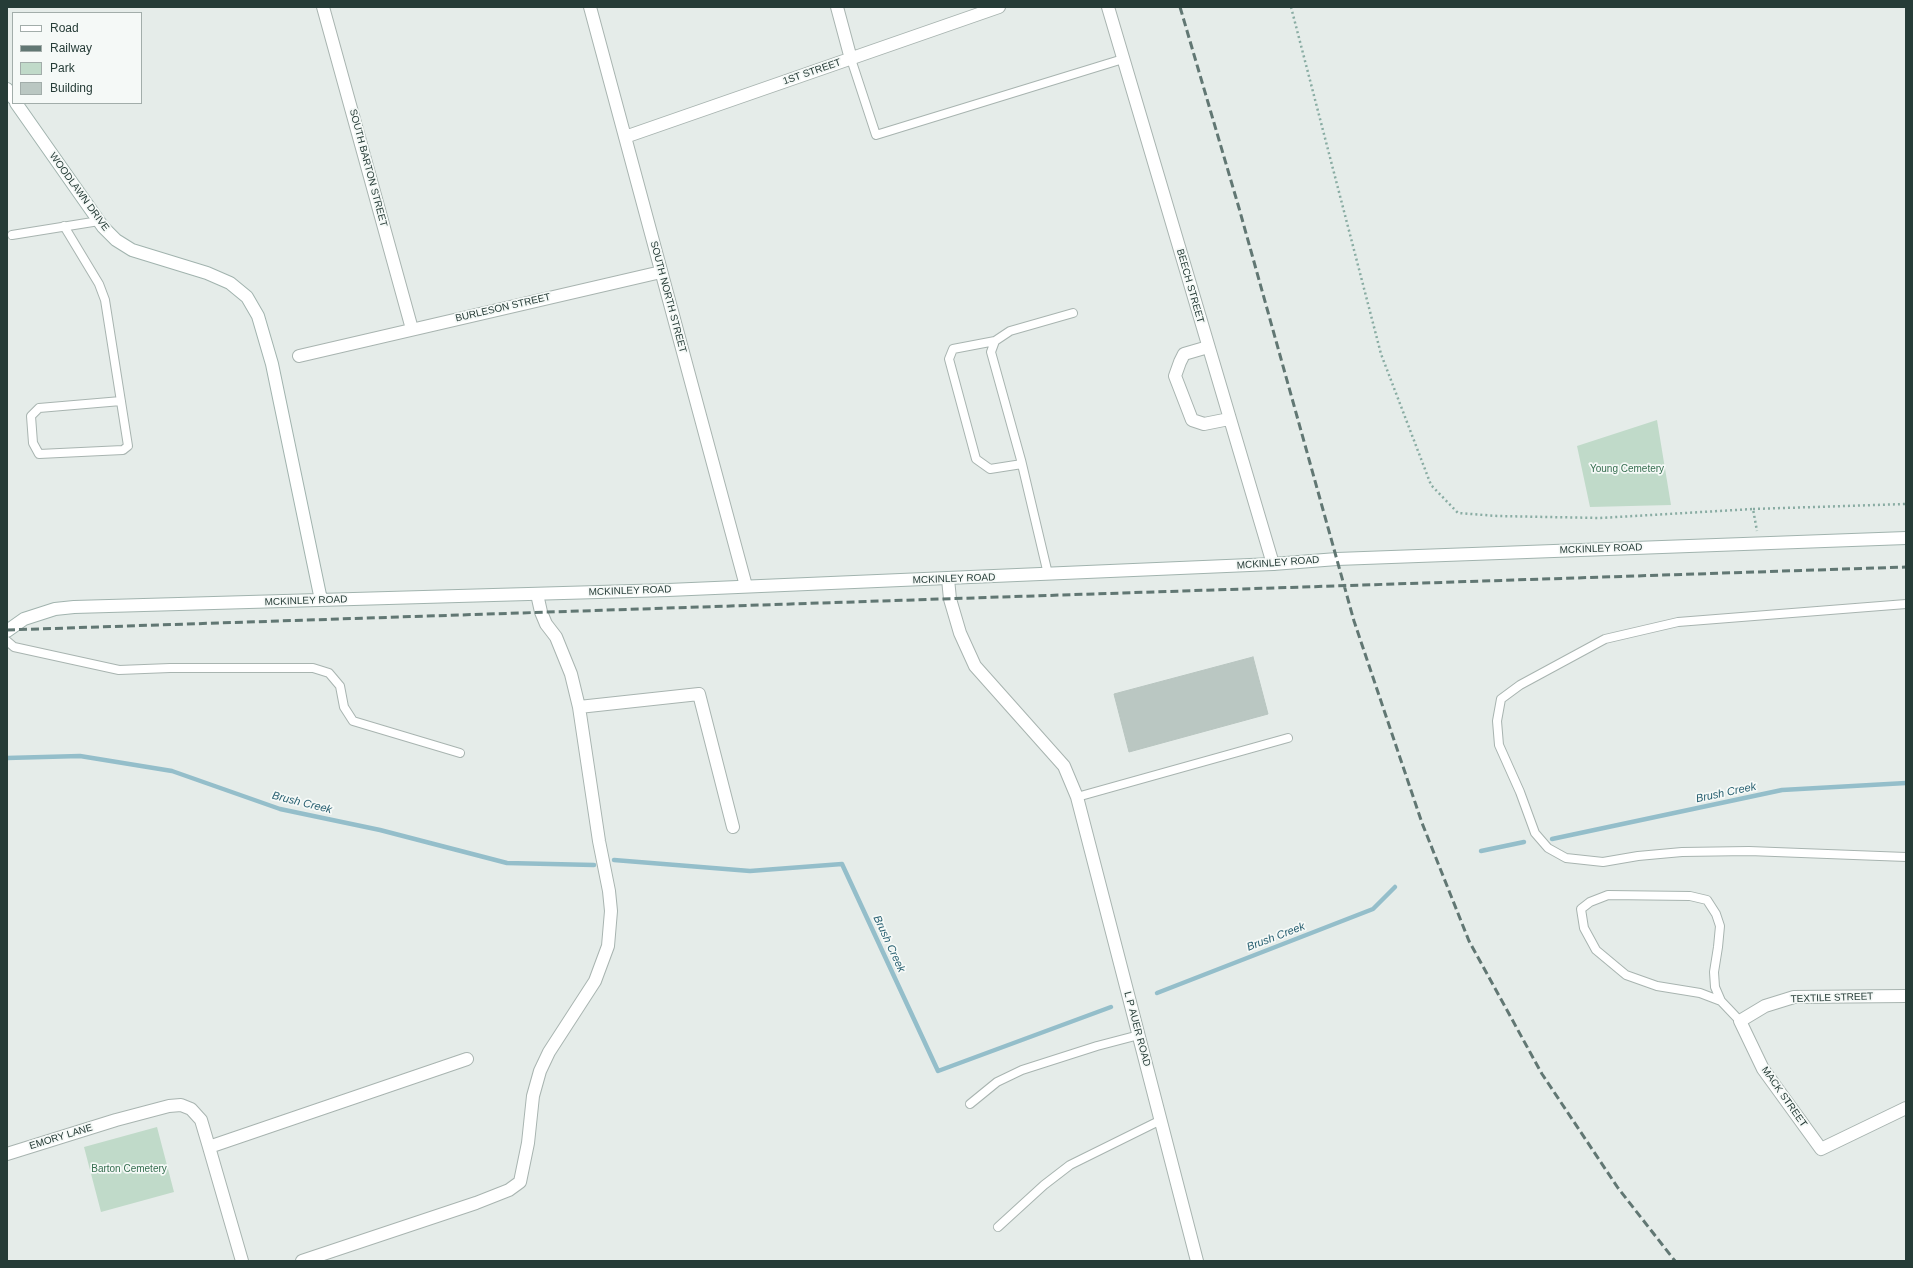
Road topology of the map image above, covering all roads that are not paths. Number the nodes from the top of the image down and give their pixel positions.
1 (323, 7) edge
2 (590, 7) edge
3 (837, 7) edge
4 (999, 7) edge
5 (1108, 7) edge
6 (851, 59) junction
7 (1124, 59) junction
8 (17, 104) edge
9 (625, 137) junction
10 (99, 221) junction
11 (64, 226) junction
12 (12, 235) dead end
13 (661, 272) junction
14 (1073, 313) dead end
15 (412, 329) junction
16 (995, 341) junction
17 (1208, 347) junction
18 (299, 356) dead end
19 (121, 401) junction
20 (1230, 419) junction
21 (1022, 464) junction
22 (1906, 538) edge
23 (1273, 564) junction
24 (1048, 574) junction
25 (948, 579) junction
26 (746, 586) junction
27 (537, 594) junction
28 (321, 600) junction
29 (1906, 604) edge
30 (7, 631) edge
31 (7, 641) edge
32 (579, 707) junction
33 (1288, 738) dead end
34 (460, 753) dead end
35 (1077, 797) junction
36 (733, 827) dead end
37 (1906, 857) edge
38 (1906, 996) edge
39 (1721, 1001) junction
40 (1740, 1021) junction
41 (1139, 1035) junction
42 (468, 1059) dead end
43 (970, 1104) dead end
44 (1906, 1108) edge
45 (1161, 1120) junction
46 (209, 1147) junction
47 (7, 1154) edge
48 (998, 1227) dead end
49 (242, 1261) edge
50 (302, 1261) edge
51 (1197, 1261) edge

1 - 15 street, SOUTH BARTON STREET
2 - 9 street, SOUTH NORTH STREET
3 - 6 street
4 - 6 street, 1ST STREET
5 - 7 street, BEECH STREET
6 - 7 lane
6 - 9 street, 1ST STREET
7 - 17 street, BEECH STREET
8 - 10 street, WOODLAWN DRIVE
9 - 13 street, SOUTH NORTH STREET
10 - 11 lane
10 - 28 street, WOODLAWN DRIVE
11 - 12 lane
11 - 19 lane
13 - 15 street, BURLESON STREET
13 - 26 street, SOUTH NORTH STREET
14 - 16 lane
15 - 18 street, BURLESON STREET
16 - 21 lane
16 - 21 lane
17 - 20 street, BEECH STREET
17 - 20 street
19 - 19 lane
20 - 23 street, BEECH STREET
21 - 24 lane
22 - 23 street, MCKINLEY ROAD
23 - 24 street, MCKINLEY ROAD
24 - 25 street, MCKINLEY ROAD
25 - 26 street, MCKINLEY ROAD
25 - 35 street, L P AUER ROAD
26 - 27 street, MCKINLEY ROAD
27 - 28 street, MCKINLEY ROAD
27 - 32 street
28 - 30 street, MCKINLEY ROAD
29 - 37 lane
31 - 34 lane
32 - 36 street
32 - 50 street
33 - 35 lane
35 - 41 street, L P AUER ROAD
38 - 40 street, TEXTILE STREET
39 - 39 lane
39 - 40 lane
40 - 44 street, MACK STREET
41 - 43 lane
41 - 45 street, L P AUER ROAD
42 - 46 street
45 - 48 lane
45 - 51 street, L P AUER ROAD
46 - 47 street, EMORY LANE
46 - 49 street, EMORY LANE

